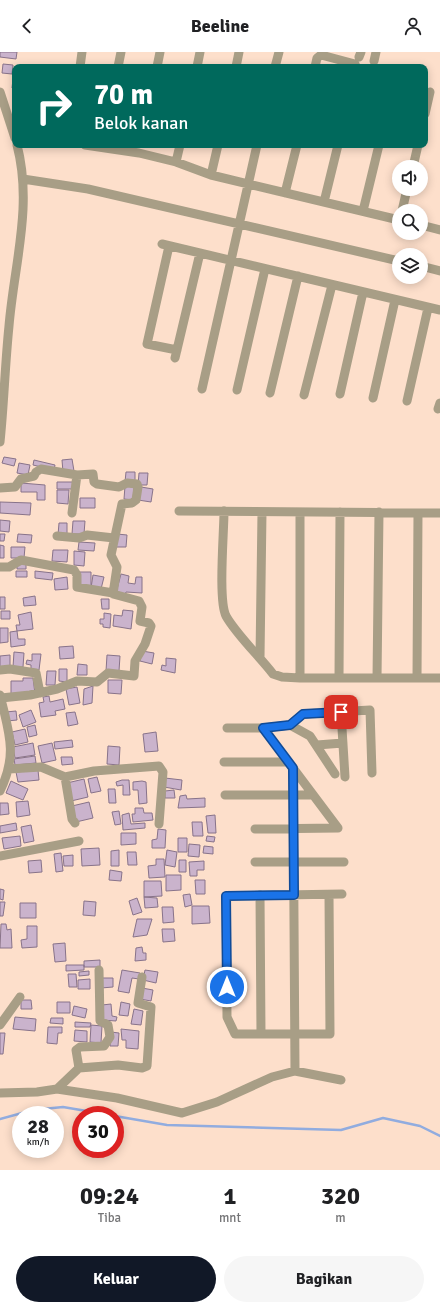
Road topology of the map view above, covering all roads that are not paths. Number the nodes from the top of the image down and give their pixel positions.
1 (82, 52) edge
2 (121, 52) edge
3 (160, 52) edge
4 (200, 52) edge
5 (239, 52) edge
6 (279, 52) edge
7 (376, 52) edge
8 (374, 61) dead end
9 (80, 64) edge
10 (119, 64) edge
11 (158, 64) edge
12 (198, 64) edge
13 (237, 64) edge
14 (276, 64) edge
15 (316, 64) edge
16 (355, 64) edge
17 (430, 92) dead end
18 (0, 93) edge
19 (428, 101) edge
20 (12, 129) edge
21 (18, 148) edge
22 (119, 148) edge
23 (179, 148) edge
24 (217, 148) edge
25 (257, 148) edge
26 (296, 148) edge
27 (337, 148) edge
28 (378, 148) edge
29 (417, 148) edge
30 (139, 149) edge
31 (414, 160) edge
32 (176, 162) junction
33 (211, 175) junction
34 (23, 179) junction
35 (248, 184) junction
36 (285, 193) junction
37 (324, 202) junction
38 (363, 211) junction
39 (392, 218) edge
40 (440, 220) edge
41 (241, 224) junction
42 (428, 227) edge
43 (439, 230) edge
44 (200, 253) junction
45 (392, 259) edge
46 (232, 261) junction
47 (428, 268) edge
48 (265, 269) junction
49 (440, 271) edge
50 (298, 276) junction
51 (332, 285) junction
52 (363, 292) junction
53 (395, 300) junction
54 (428, 308) junction
55 (440, 310) edge
56 (4, 346) edge
57 (202, 389) dead end
58 (237, 390) dead end
59 (270, 393) dead end
60 (340, 394) dead end
61 (304, 395) dead end
62 (373, 398) dead end
63 (406, 401) dead end
64 (0, 442) edge
65 (77, 475) junction
66 (0, 488) edge
67 (179, 511) dead end
68 (224, 511) junction
69 (262, 512) junction
70 (300, 512) junction
71 (340, 512) junction
72 (379, 512) junction
73 (72, 513) dead end
74 (418, 513) junction
75 (440, 513) edge
76 (58, 536) dead end
77 (114, 538) junction
78 (0, 567) edge
79 (113, 593) junction
80 (260, 657) junction
81 (0, 670) edge
82 (300, 678) junction
83 (339, 678) junction
84 (377, 678) junction
85 (417, 678) junction
86 (440, 678) edge
87 (40, 693) junction
88 (0, 697) edge
89 (341, 712) junction
90 (290, 725) junction
91 (227, 728) dead end
92 (263, 728) junction
93 (4, 730) edge
94 (343, 743) junction
95 (317, 745) junction
96 (224, 762) dead end
97 (290, 765) junction
98 (9, 769) junction
99 (372, 773) dead end
100 (335, 774) dead end
101 (65, 777) junction
102 (345, 777) dead end
103 (0, 791) edge
104 (293, 795) junction
105 (313, 795) junction
106 (225, 796) dead end
107 (75, 823) dead end
108 (159, 824) dead end
109 (293, 828) junction
110 (255, 829) dead end
111 (79, 841) dead end
112 (0, 856) edge
113 (255, 862) dead end
114 (293, 862) junction
115 (344, 862) dead end
116 (342, 894) dead end
117 (260, 895) junction
118 (294, 895) junction
119 (330, 895) junction
120 (99, 970) dead end
121 (142, 976) dead end
122 (20, 997) dead end
123 (0, 1025) edge
124 (261, 1034) junction
125 (295, 1034) junction
126 (79, 1068) junction
127 (295, 1071) junction
128 (341, 1080) dead end
129 (57, 1089) junction
130 (0, 1093) edge

1 - 9 street
2 - 10 street
3 - 11 street
4 - 12 street
5 - 13 street
6 - 14 street
7 - 8 street
15 - 16 street
17 - 19 street
18 - 20 street
21 - 34 street
22 - 30 street
23 - 32 street
24 - 33 street
25 - 35 street
26 - 36 street
27 - 37 street
28 - 38 street
29 - 31 street
30 - 32 street
32 - 33 street
33 - 35 street
34 - 41 street
34 - 56 street
35 - 36 street
35 - 41 street
36 - 37 street
37 - 38 street
38 - 39 street
40 - 43 street
41 - 45 street
41 - 46 street
42 - 43 street
44 - 44 street
44 - 46 street
46 - 48 street
46 - 57 street
47 - 49 street
48 - 50 street
48 - 58 street
50 - 51 street
50 - 59 street
51 - 52 street
51 - 61 street
52 - 53 street
52 - 60 street
53 - 54 street
53 - 62 street
54 - 55 street
54 - 63 street
56 - 64 street
65 - 66 street
65 - 73 street
65 - 77 street
67 - 68 street
68 - 69 street
68 - 80 street
69 - 70 street
69 - 80 street
70 - 71 street
70 - 82 street
71 - 72 street
71 - 83 street
72 - 74 street
72 - 84 street
74 - 75 street
74 - 85 street
76 - 77 street
77 - 79 street
78 - 79 street
79 - 87 street
80 - 82 street
81 - 87 street
82 - 83 street
83 - 84 street
84 - 85 street
85 - 86 street
87 - 88 street
88 - 93 street
89 - 90 street
89 - 94 street
89 - 99 street
90 - 92 street
90 - 95 street
91 - 92 street
92 - 97 street
93 - 98 street
94 - 95 street
94 - 102 street
95 - 100 street
96 - 97 street
97 - 104 street
97 - 105 street
98 - 101 street
98 - 103 street
101 - 107 street
101 - 108 street
104 - 105 street
104 - 106 street
104 - 109 street
105 - 109 street
109 - 110 street
109 - 114 street
111 - 112 street
113 - 114 street
114 - 115 street
114 - 118 street
116 - 119 street
117 - 118 street
117 - 124 street
117 - 124 street
118 - 119 street
118 - 125 street
119 - 125 street
120 - 126 street
121 - 126 street
122 - 123 street
124 - 125 street
125 - 127 street
126 - 129 street
127 - 128 street
127 - 129 street
129 - 130 street

